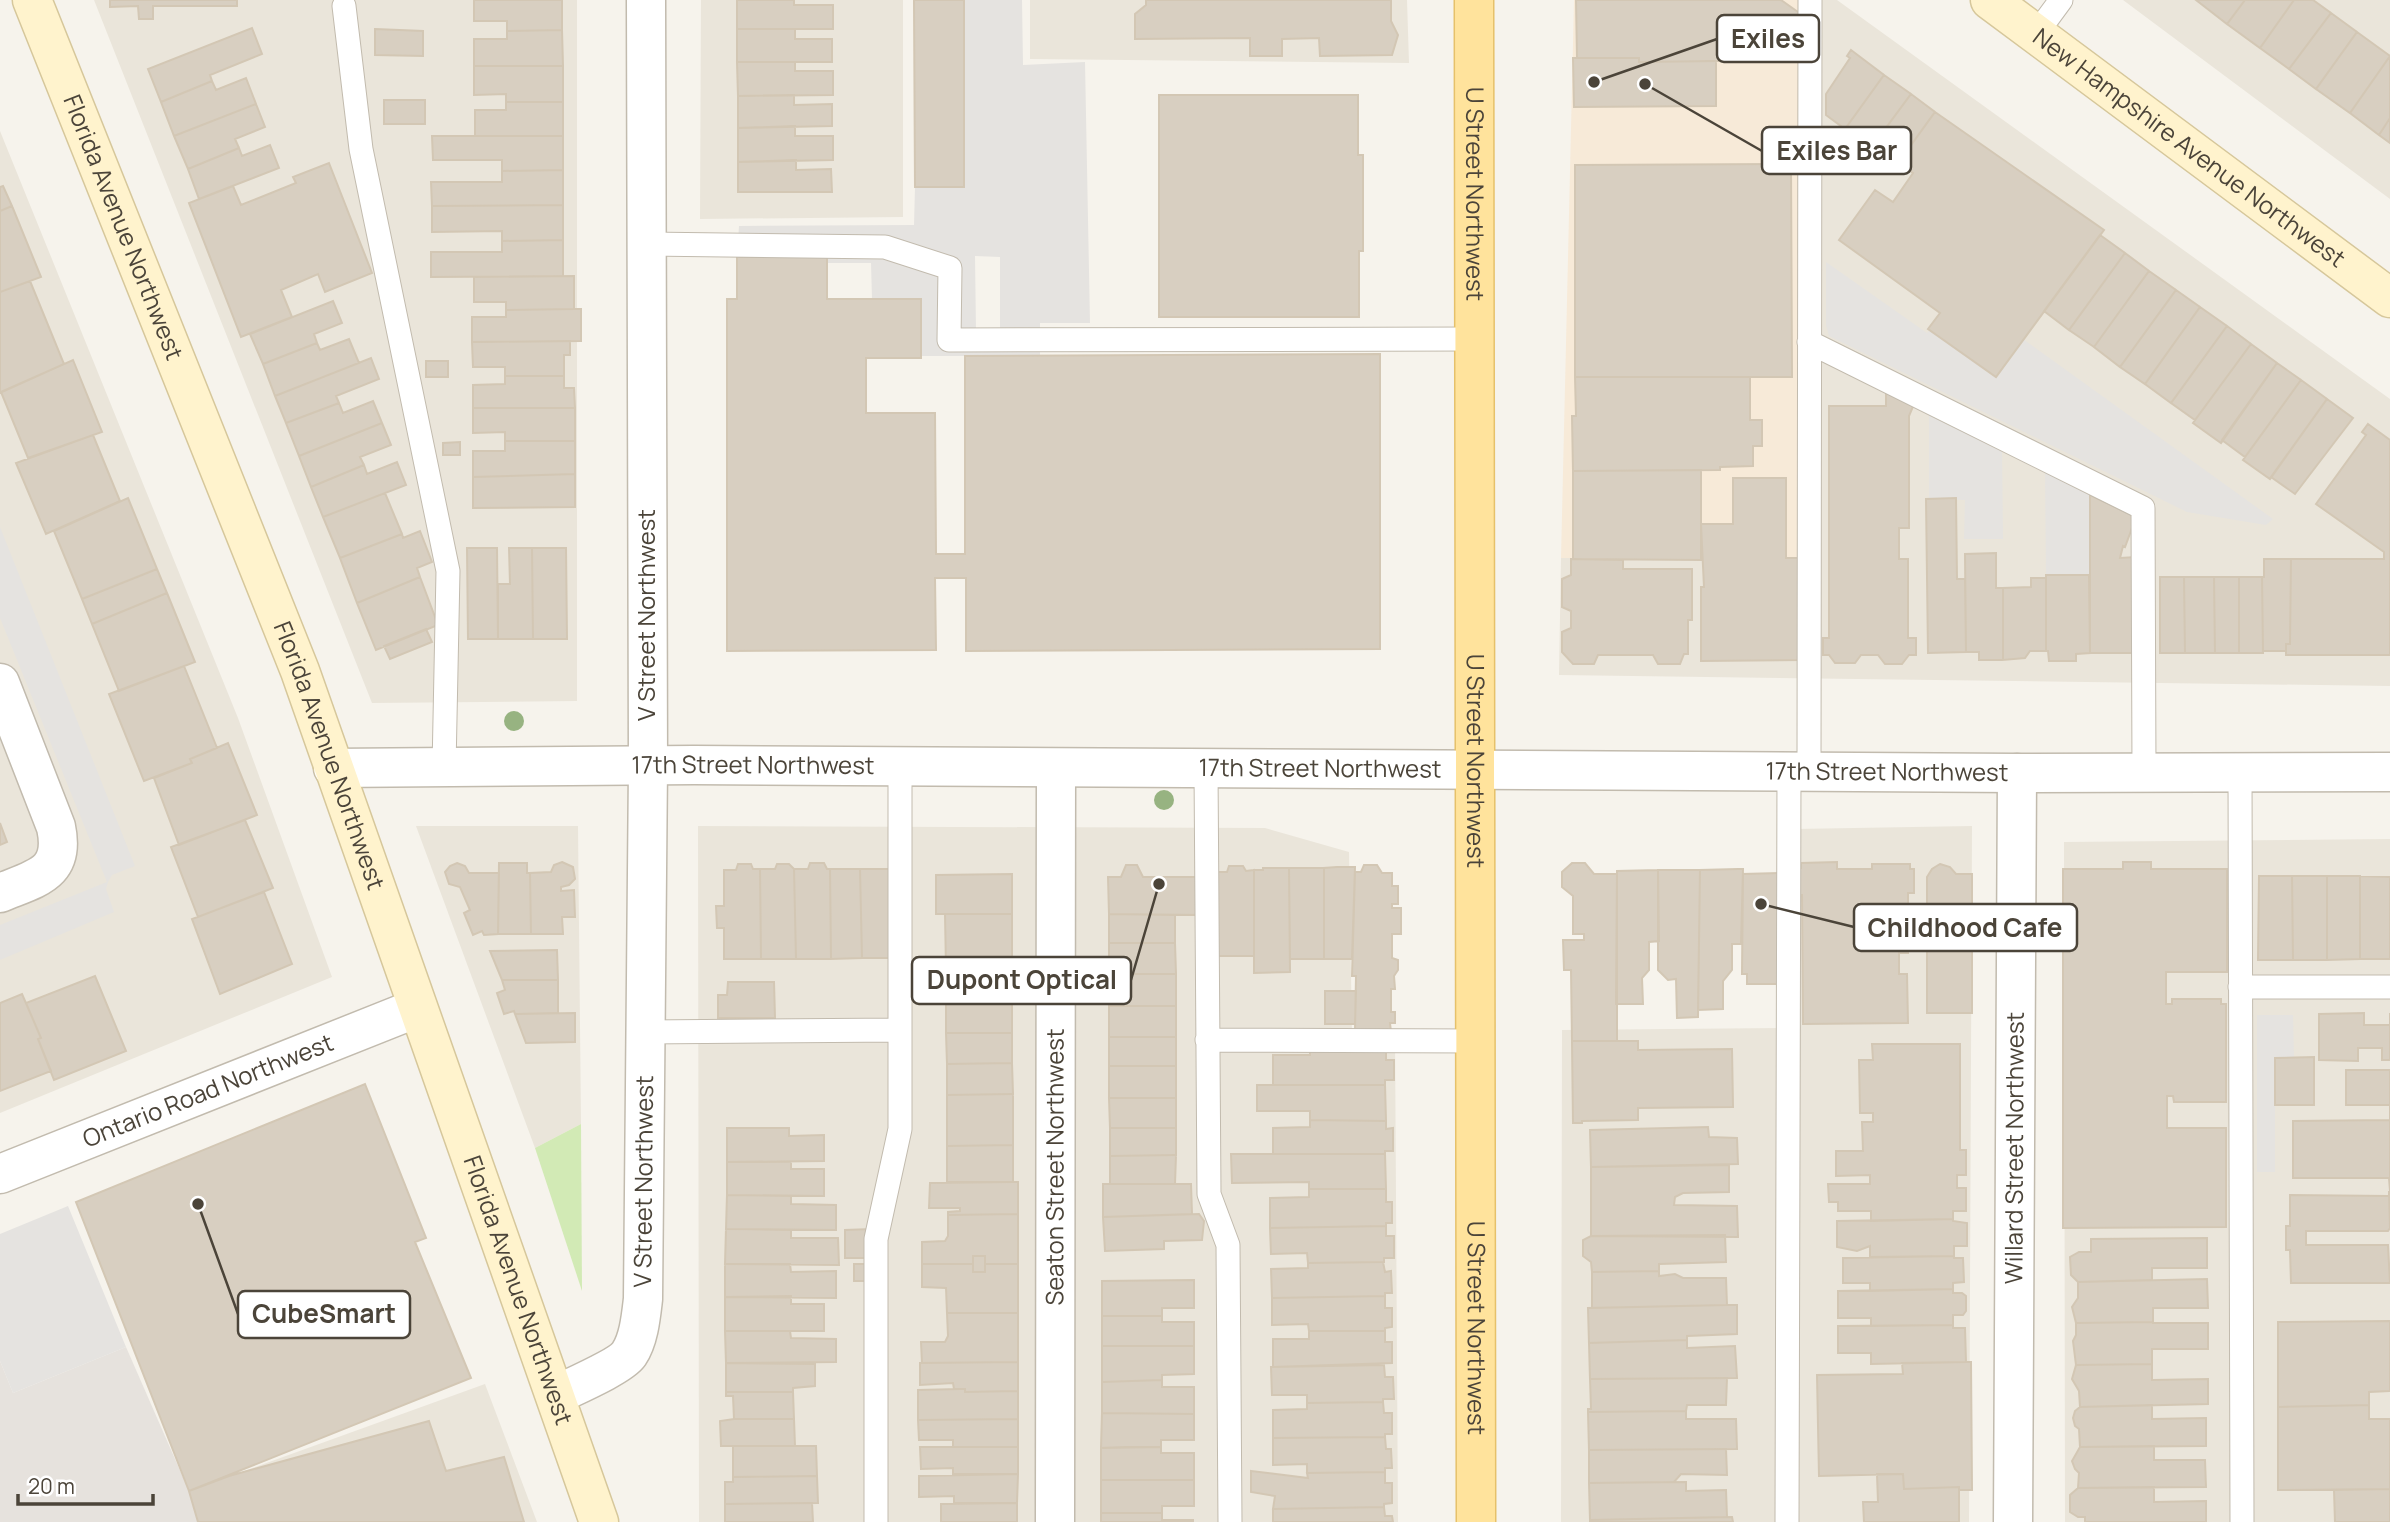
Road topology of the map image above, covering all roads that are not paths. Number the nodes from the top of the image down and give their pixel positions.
1 (32, 0) edge
2 (646, 0) edge
3 (1474, 0) edge
4 (1810, 0) edge
5 (1990, 0) edge
6 (2061, 0) edge
7 (344, 6) dead end
8 (2036, 34) junction
9 (647, 244) junction
10 (2390, 298) edge
11 (1474, 339) junction
12 (1809, 342) junction
13 (0, 682) edge
14 (648, 766) junction
15 (333, 768) junction
16 (444, 768) junction
17 (900, 768) junction
18 (1056, 768) junction
19 (1206, 769) junction
20 (1474, 769) junction
21 (1799, 770) junction
22 (2144, 772) junction
23 (2240, 772) junction
24 (2390, 772) edge
25 (2017, 773) junction
26 (0, 893) edge
27 (2240, 987) junction
28 (2390, 987) edge
29 (417, 1008) junction
30 (900, 1030) junction
31 (645, 1032) junction
32 (1207, 1040) junction
33 (1475, 1041) junction
34 (0, 1174) edge
35 (556, 1395) junction
36 (599, 1522) edge
37 (876, 1522) edge
38 (1055, 1522) edge
39 (1230, 1522) edge
40 (1476, 1522) edge
41 (1787, 1522) edge
42 (2013, 1522) edge
43 (2242, 1522) edge

1 - 15 main road, Florida Avenue Northwest
2 - 9 street, V Street Northwest
3 - 11 main road, U Street Northwest
4 - 12 lane
5 - 8 main road, New Hampshire Avenue Northwest
6 - 8 lane
7 - 16 lane
8 - 10 main road, New Hampshire Avenue Northwest
9 - 11 lane
9 - 14 street, V Street Northwest
11 - 20 main road, U Street Northwest
12 - 21 lane
12 - 22 lane
13 - 26 street
14 - 16 street, 17th Street Northwest
14 - 17 street, 17th Street Northwest
14 - 31 street, V Street Northwest
15 - 16 street, 17th Street Northwest
15 - 29 main road, Florida Avenue Northwest
17 - 18 street, 17th Street Northwest
17 - 30 lane
18 - 19 street, 17th Street Northwest
18 - 38 street, Seaton Street Northwest
19 - 20 street, 17th Street Northwest
19 - 32 lane
20 - 21 street, 17th Street Northwest
20 - 33 main road, U Street Northwest
21 - 25 street, 17th Street Northwest
21 - 41 lane
22 - 23 street, 17th Street Northwest
22 - 25 street, 17th Street Northwest
23 - 24 street, 17th Street Northwest
23 - 27 lane
25 - 42 street, Willard Street Northwest
27 - 28 lane
27 - 43 lane
29 - 34 street, Ontario Road Northwest
29 - 35 main road, Florida Avenue Northwest
30 - 31 lane
30 - 37 lane
31 - 35 street, V Street Northwest
32 - 33 lane
32 - 39 lane
33 - 40 main road, U Street Northwest
35 - 36 main road, Florida Avenue Northwest

